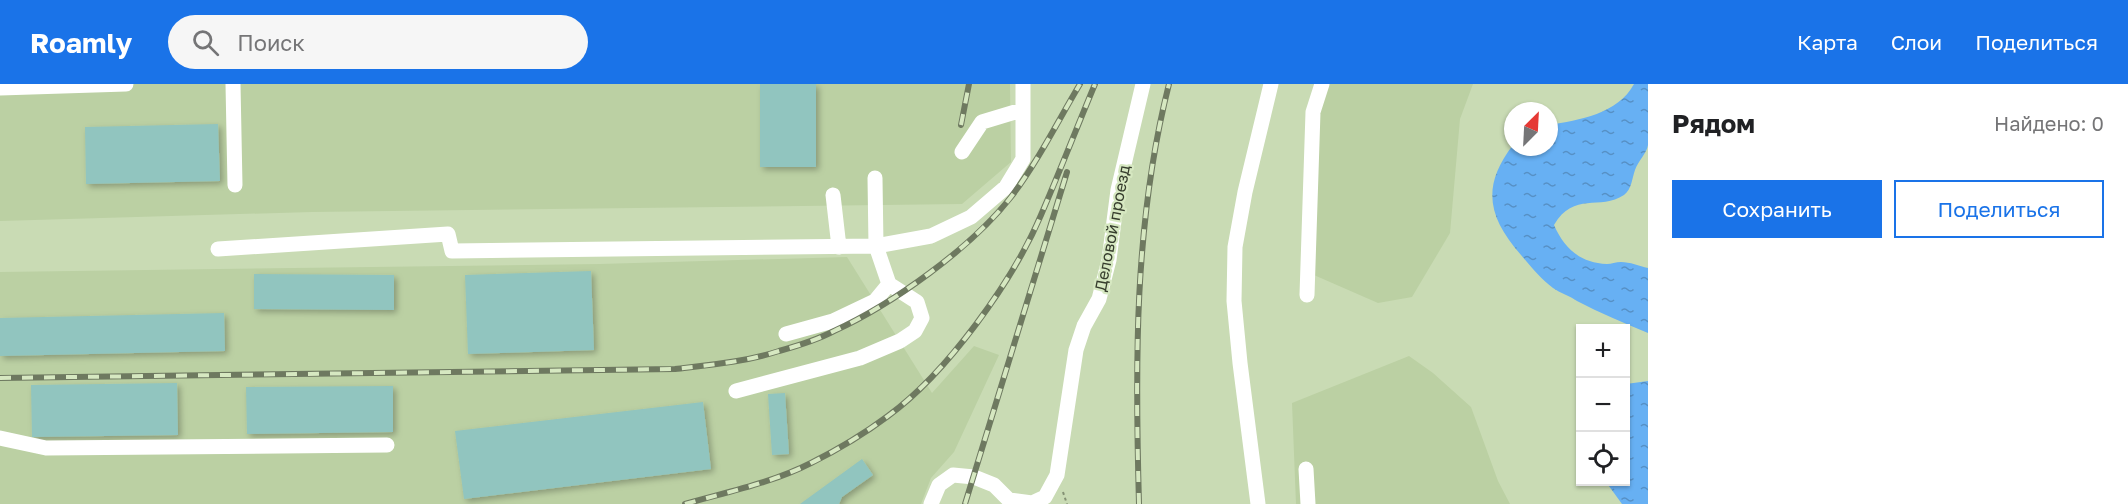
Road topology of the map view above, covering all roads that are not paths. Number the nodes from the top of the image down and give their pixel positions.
1 (126, 84) edge
2 (233, 84) edge
3 (1023, 84) edge
4 (1143, 84) edge
5 (1271, 84) edge
6 (1322, 84) edge
7 (0, 88) edge
8 (1022, 110) junction
9 (962, 152) dead end
10 (875, 178) dead end
11 (235, 185) dead end
12 (833, 195) dead end
13 (876, 246) junction
14 (839, 247) junction
15 (219, 249) dead end
16 (889, 284) junction
17 (1307, 295) dead end
18 (786, 334) dead end
19 (736, 392) dead end
20 (0, 438) edge
21 (387, 445) dead end
22 (1306, 469) dead end
23 (931, 504) edge
24 (1032, 504) edge
25 (1258, 504) edge
26 (1308, 504) edge

1 - 7 street
2 - 11 street
3 - 8 street
4 - 24 street, Деловой проезд
5 - 25 street
6 - 17 street
8 - 9 street
8 - 13 street
10 - 13 street
12 - 14 street
13 - 14 street
13 - 16 street
14 - 15 street
16 - 18 street
16 - 19 street
20 - 21 street
22 - 26 street
23 - 24 street

